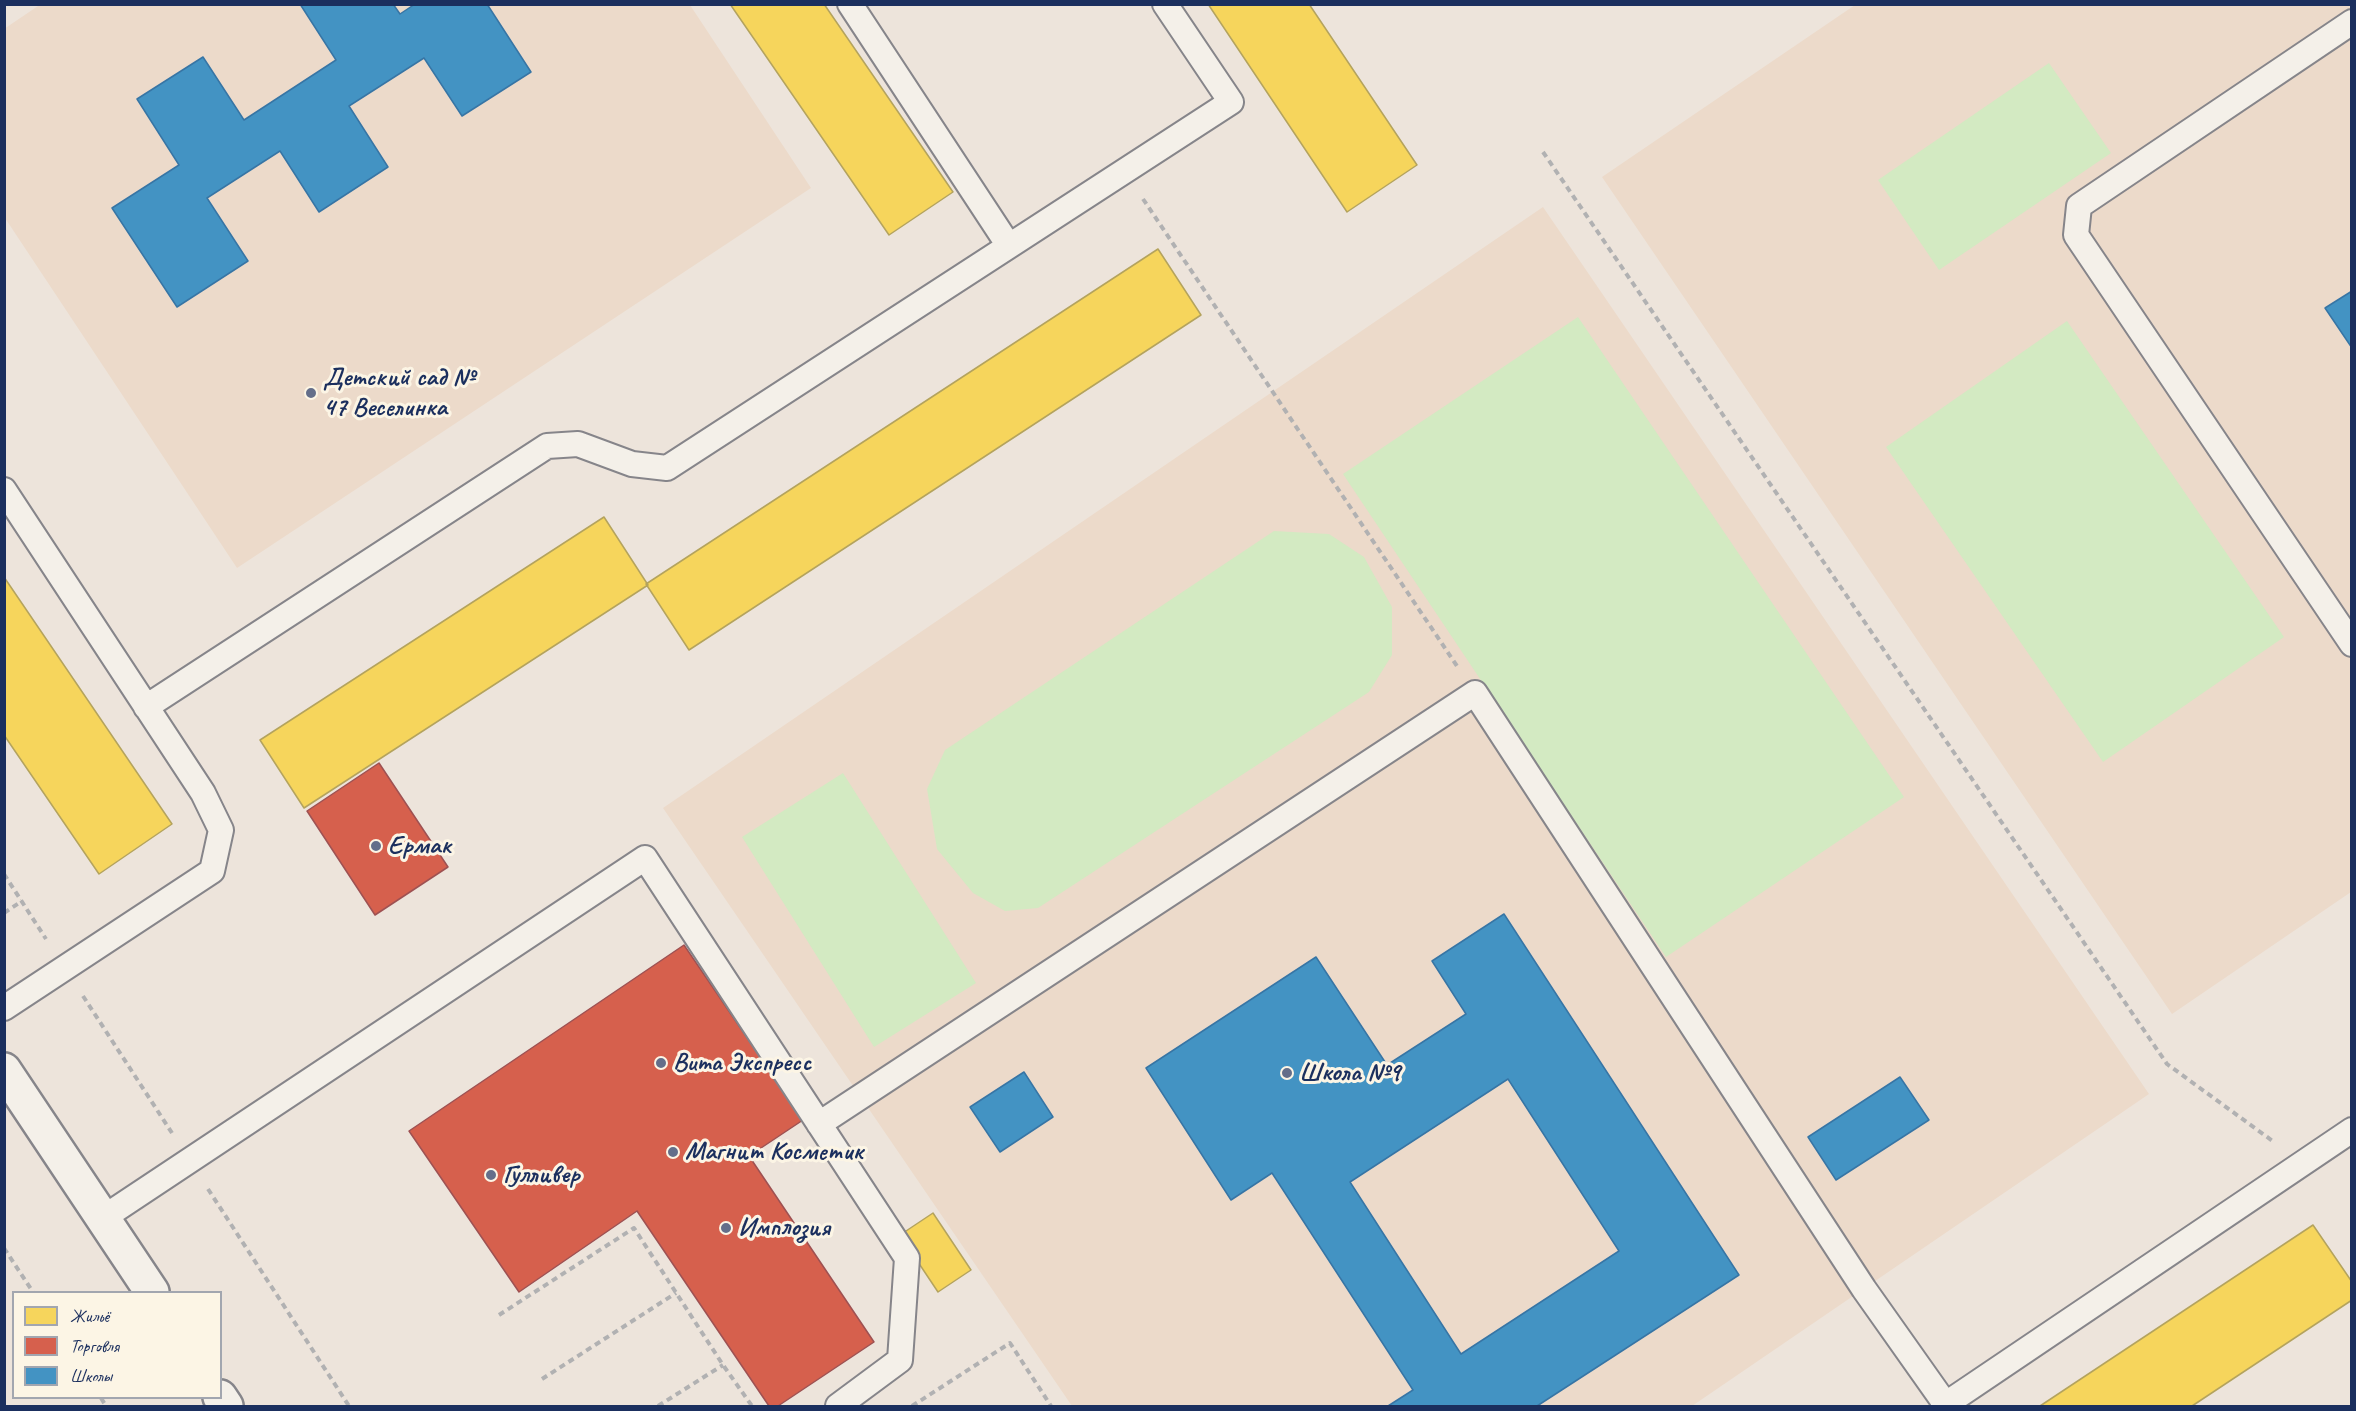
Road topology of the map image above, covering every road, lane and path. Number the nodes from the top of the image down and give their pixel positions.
1 (850, 4) edge
2 (1165, 4) edge
3 (2352, 22) edge
4 (1543, 152) dead end
5 (1124, 171) junction
6 (1009, 246) junction
7 (4, 490) edge
8 (2352, 644) edge
9 (1475, 693) junction
10 (146, 707) junction
11 (22, 901) dead end
12 (4, 912) edge
13 (4, 1008) edge
14 (4, 1070) edge
15 (819, 1124) junction
16 (2352, 1130) edge
17 (2303, 1163) junction
18 (103, 1218) junction
19 (4, 1248) edge
20 (32, 1291) edge
21 (151, 1291) edge
22 (676, 1293) junction
23 (499, 1314) dead end
24 (723, 1365) junction
25 (542, 1380) dead end
26 (1945, 1406) edge
27 (658, 1407) edge
28 (752, 1407) edge
29 (838, 1407) edge
30 (912, 1407) edge
31 (1051, 1407) edge

1 - 6 lane
2 - 5 lane
3 - 8 lane
4 - 17 path
5 - 6 lane
5 - 9 path
6 - 10 lane
7 - 10 lane
9 - 15 lane
9 - 26 lane
10 - 13 lane
11 - 12 path
14 - 18 street
15 - 18 lane
15 - 29 lane
16 - 17 lane
17 - 26 lane
18 - 21 street
19 - 20 path
22 - 23 path
22 - 24 path
22 - 25 path
24 - 27 path
24 - 28 path
30 - 31 path

